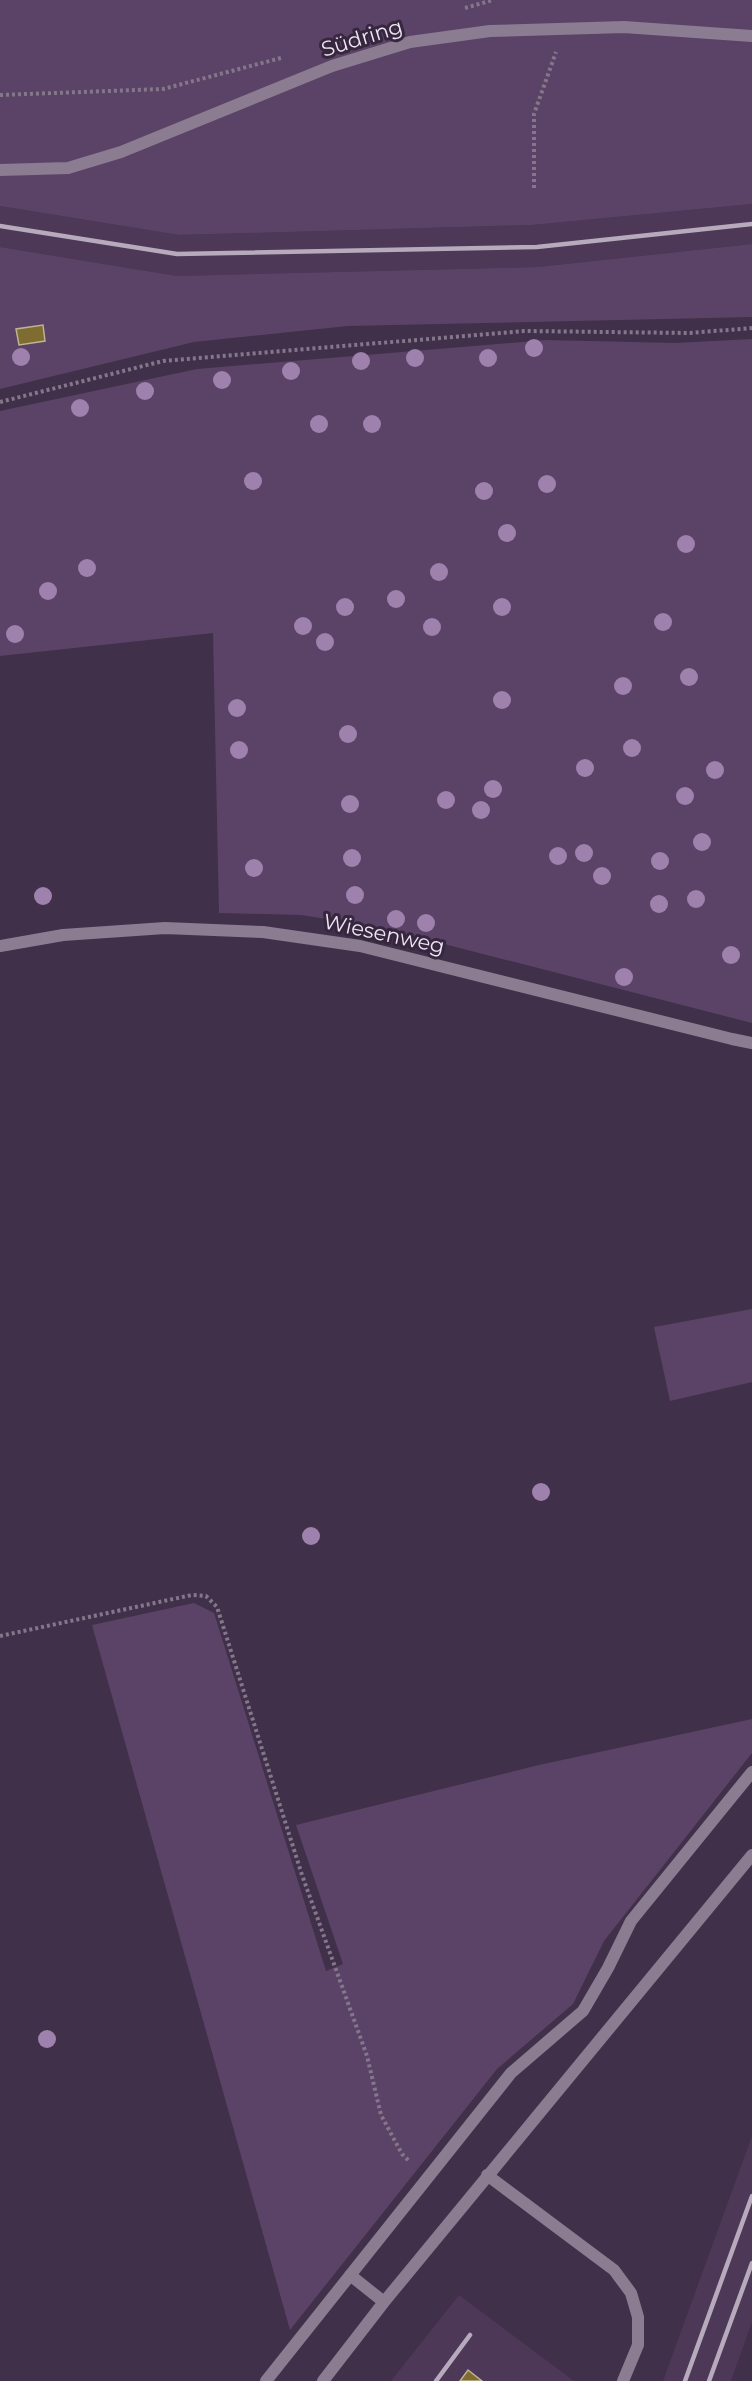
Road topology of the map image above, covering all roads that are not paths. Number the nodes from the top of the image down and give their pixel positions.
1 (752, 36) edge
2 (0, 170) edge
3 (0, 946) edge
4 (752, 1042) edge
5 (752, 1772) edge
6 (752, 1855) edge
7 (487, 2175) junction
8 (350, 2275) junction
9 (384, 2302) junction
10 (266, 2381) edge
11 (323, 2381) edge
12 (623, 2381) edge

1 - 2 street, Südring
3 - 4 street, Wiesenweg
5 - 8 street
6 - 7 street
7 - 9 street
7 - 12 street
8 - 9 street
8 - 10 street
9 - 11 street

